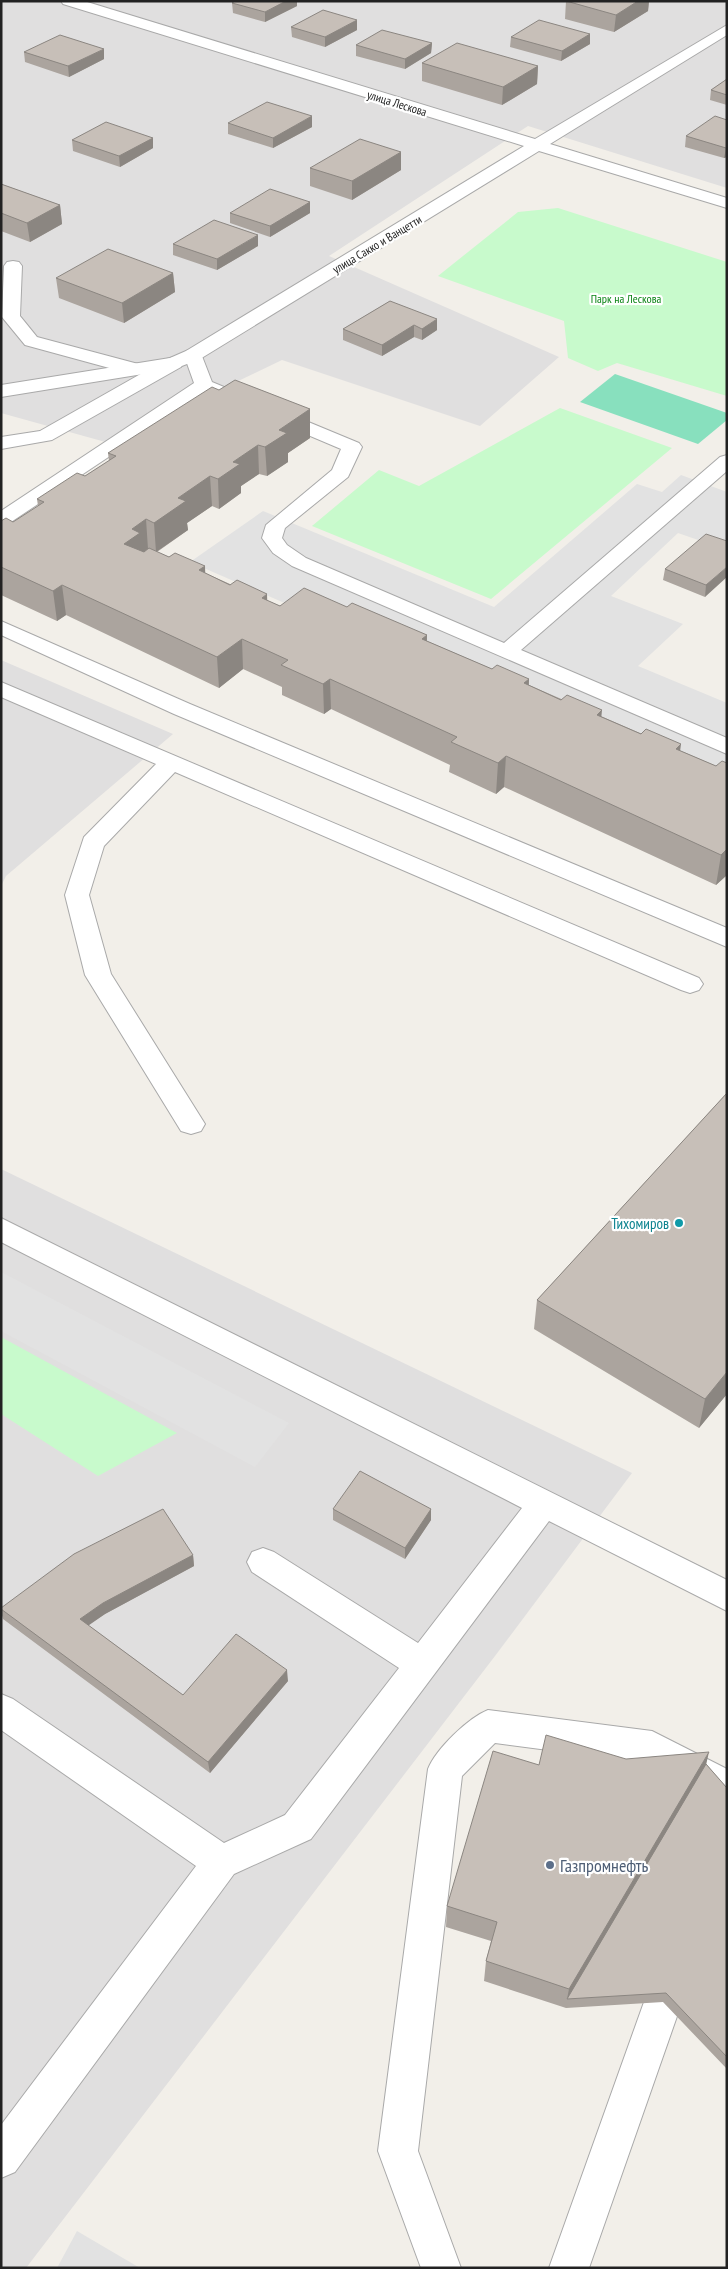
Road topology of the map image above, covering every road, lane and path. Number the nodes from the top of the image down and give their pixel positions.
1 (68, 1) edge
2 (727, 29) edge
3 (538, 146) junction
4 (727, 203) edge
5 (12, 266) dead end
6 (193, 355) junction
7 (174, 363) junction
8 (135, 369) junction
9 (204, 385) junction
10 (2, 391) edge
11 (1, 443) edge
12 (727, 461) edge
13 (1, 520) edge
14 (1, 627) edge
15 (506, 652) junction
16 (1, 690) edge
17 (727, 747) edge
18 (171, 762) junction
19 (727, 938) edge
20 (690, 984) dead end
21 (191, 1124) dead end
22 (1, 1230) edge
23 (544, 1503) junction
24 (263, 1562) dead end
25 (727, 1596) edge
26 (422, 1664) junction
27 (1, 1710) edge
28 (727, 1787) edge
29 (221, 1862) junction
30 (663, 2002) edge
31 (1, 2158) edge
32 (441, 2268) edge
33 (569, 2268) edge

1 - 3 street, улица Лескова
2 - 3 street, улица Сакко и Ванцетти
3 - 4 street, улица Лескова
3 - 6 street, улица Сакко и Ванцетти
5 - 8 street
6 - 7 street, улица Сакко и Ванцетти
6 - 9 street
7 - 8 street, улица Сакко и Ванцетти
7 - 11 street
8 - 10 street, улица Сакко и Ванцетти
9 - 13 street
9 - 15 street
12 - 15 street
14 - 19 street
15 - 17 street
16 - 18 street
18 - 20 street
18 - 21 street
22 - 23 street
23 - 25 street
23 - 26 street
24 - 26 street
26 - 29 street
27 - 29 street
28 - 32 street
29 - 31 street
30 - 33 street

